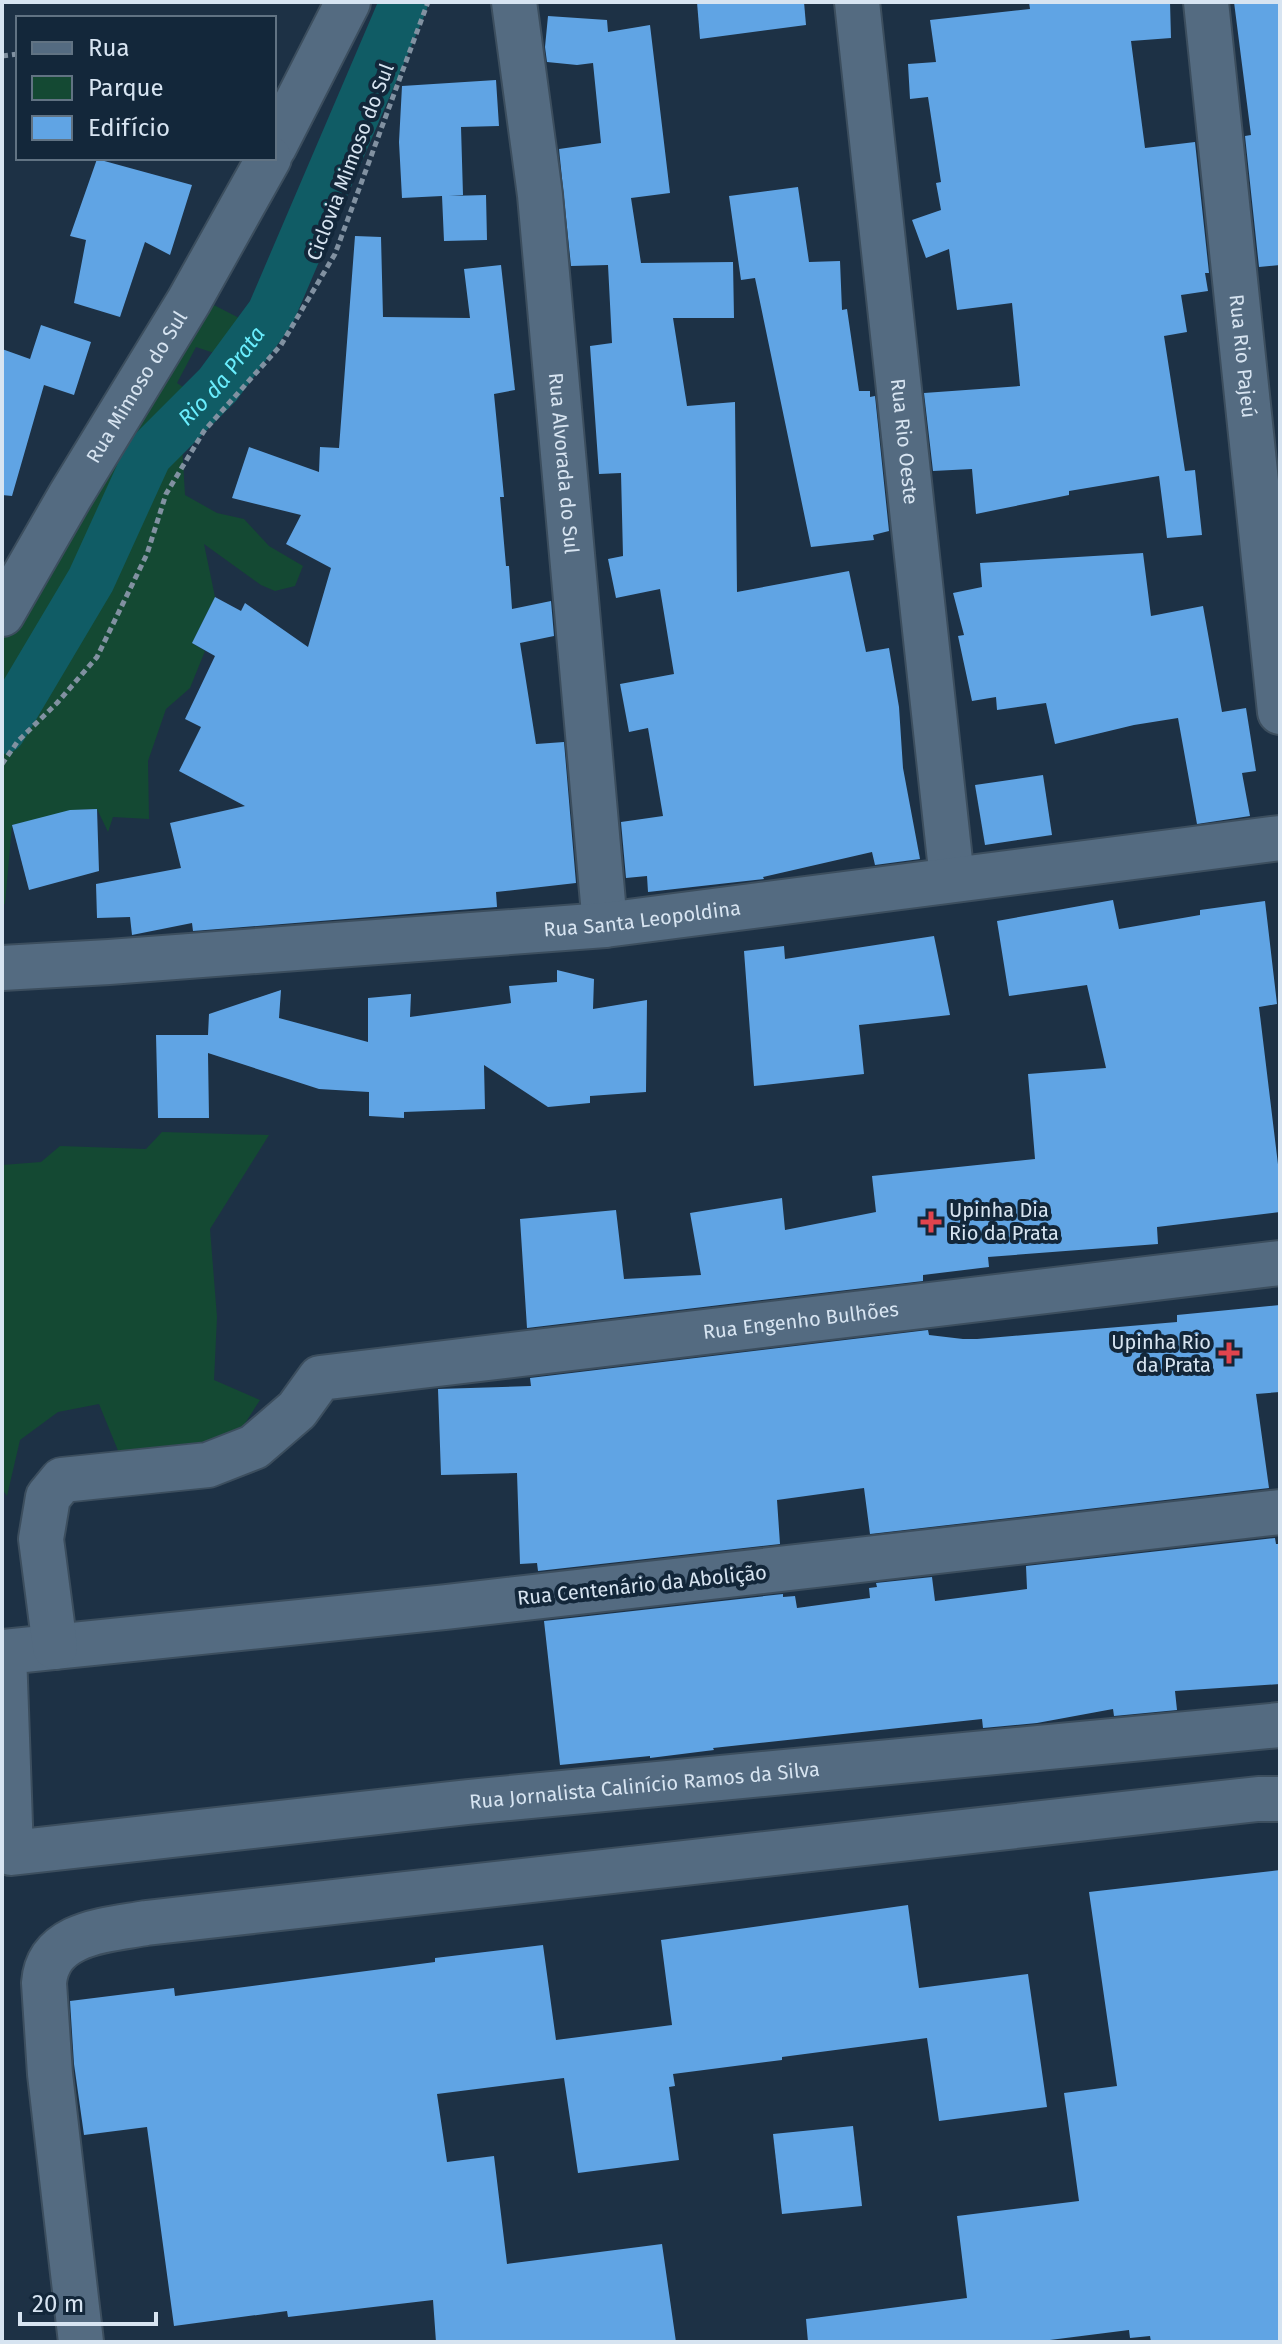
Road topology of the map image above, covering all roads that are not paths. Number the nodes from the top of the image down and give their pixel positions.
1 (348, 2) edge
2 (514, 2) edge
3 (857, 2) edge
4 (1206, 2) edge
5 (276, 143) edge
6 (268, 160) edge
7 (2, 614) edge
8 (1280, 712) edge
9 (1280, 838) edge
10 (952, 879) junction
11 (605, 925) junction
12 (2, 968) edge
13 (1280, 1263) edge
14 (1280, 1512) edge
15 (55, 1647) junction
16 (1280, 1725) edge
17 (1280, 1799) edge
18 (11, 1853) joint
19 (81, 2342) edge

1 - 5 street
2 - 11 street, Rua Alvorada do Sul
3 - 10 street, Rua Rio Oeste
4 - 8 street, Rua Rio Pajeú
6 - 7 street, Rua Mimoso do Sul
9 - 10 street, Rua Santa Leopoldina
10 - 11 street, Rua Santa Leopoldina
11 - 12 street, Rua Santa Leopoldina
13 - 15 street, Rua Engenho Bulhões
14 - 15 street, Rua Centenário da Abolição
15 - 18 street, Rua Centenário da Abolição
16 - 18 street, Rua Jornalista Calinício Ramos da Silva
17 - 19 street

